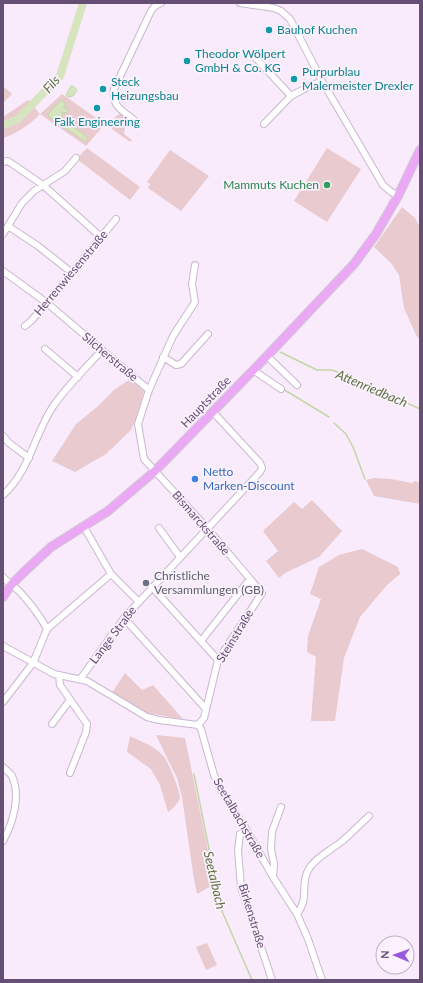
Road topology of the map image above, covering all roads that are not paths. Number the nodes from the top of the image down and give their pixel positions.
1 (161, 3) edge
2 (240, 3) edge
3 (254, 55) dead end
4 (322, 81) junction
5 (291, 96) junction
6 (133, 119) dead end
7 (264, 124) dead end
8 (420, 150) edge
9 (76, 158) dead end
10 (3, 162) edge
11 (43, 185) junction
12 (398, 196) junction
13 (116, 220) dead end
14 (8, 226) junction
15 (3, 234) edge
16 (101, 237) junction
17 (195, 265) dead end
18 (3, 271) edge
19 (71, 272) junction
20 (47, 303) junction
21 (25, 326) dead end
22 (208, 334) dead end
23 (45, 349) dead end
24 (102, 350) junction
25 (267, 356) junction
26 (163, 357) junction
27 (253, 370) junction
28 (78, 377) junction
29 (297, 385) dead end
30 (281, 389) dead end
31 (149, 390) junction
32 (213, 412) junction
33 (3, 436) edge
34 (29, 458) junction
35 (155, 471) junction
36 (3, 495) edge
37 (84, 527) junction
38 (159, 528) dead end
39 (207, 528) junction
40 (180, 557) junction
41 (111, 574) junction
42 (3, 577) edge
43 (250, 580) junction
44 (11, 585) junction
45 (152, 587) junction
46 (262, 593) joint
47 (3, 596) edge
48 (139, 602) junction
49 (124, 618) junction
50 (47, 629) junction
51 (201, 641) junction
52 (3, 647) edge
53 (218, 660) junction
54 (33, 663) junction
55 (59, 675) junction
56 (81, 678) junction
57 (70, 700) junction
58 (3, 702) edge
59 (206, 709) junction
60 (52, 724) dead end
61 (198, 725) junction
62 (3, 767) edge
63 (70, 773) dead end
64 (281, 807) dead end
65 (369, 816) dead end
66 (246, 828) junction
67 (3, 841) edge
68 (273, 877) junction
69 (297, 914) junction
70 (272, 980) edge
71 (322, 980) edge

1 - 6 street
2 - 4 street
3 - 5 street
4 - 5 street
4 - 12 street
5 - 7 street
8 - 12 main road, Hauptstraße
9 - 11 street
10 - 11 street
11 - 14 street
11 - 16 street
12 - 25 main road, Hauptstraße
13 - 16 street, Herrenwiesenstraße
14 - 15 street
14 - 19 street
16 - 19 street, Herrenwiesenstraße
17 - 26 street
18 - 20 street, Silcherstraße
19 - 20 street, Herrenwiesenstraße
20 - 21 street, Herrenwiesenstraße
20 - 24 street, Silcherstraße
22 - 26 street
23 - 28 street
24 - 28 street
24 - 31 street, Silcherstraße
25 - 27 main road, Hauptstraße
25 - 29 street
26 - 31 street
27 - 30 street
27 - 32 main road, Hauptstraße
28 - 34 street
31 - 35 street, Silcherstraße
32 - 35 main road, Hauptstraße
32 - 39 street, Lange Straße
33 - 34 street
34 - 36 street
35 - 37 main road, Hauptstraße
35 - 39 street, Bismarckstraße
37 - 41 street
37 - 44 main road, Hauptstraße
38 - 40 street
39 - 40 street, Lange Straße
39 - 43 street, Bismarckstraße
40 - 45 street, Lange Straße
41 - 48 street
41 - 50 street
42 - 44 street
43 - 46 street, Bismarckstraße
43 - 51 street
44 - 47 main road, Hauptstraße
44 - 50 street
45 - 48 street, Lange Straße
45 - 51 street
46 - 53 street, Steinstraße
48 - 49 street, Lange Straße
49 - 56 street, Lange Straße
49 - 59 street
50 - 54 street
51 - 53 street
52 - 54 street
53 - 59 street, Steinstraße
54 - 55 street
54 - 58 street
55 - 56 street
55 - 57 street
56 - 61 street
57 - 60 street
57 - 63 street
59 - 61 street, Steinstraße
61 - 66 street, Seetalbachstraße
62 - 67 street
64 - 68 street
65 - 69 street
66 - 68 street, Seetalbachstraße
66 - 70 street, Birkenstraße
68 - 69 street, Seetalbachstraße
69 - 71 street, Seetalbachstraße

